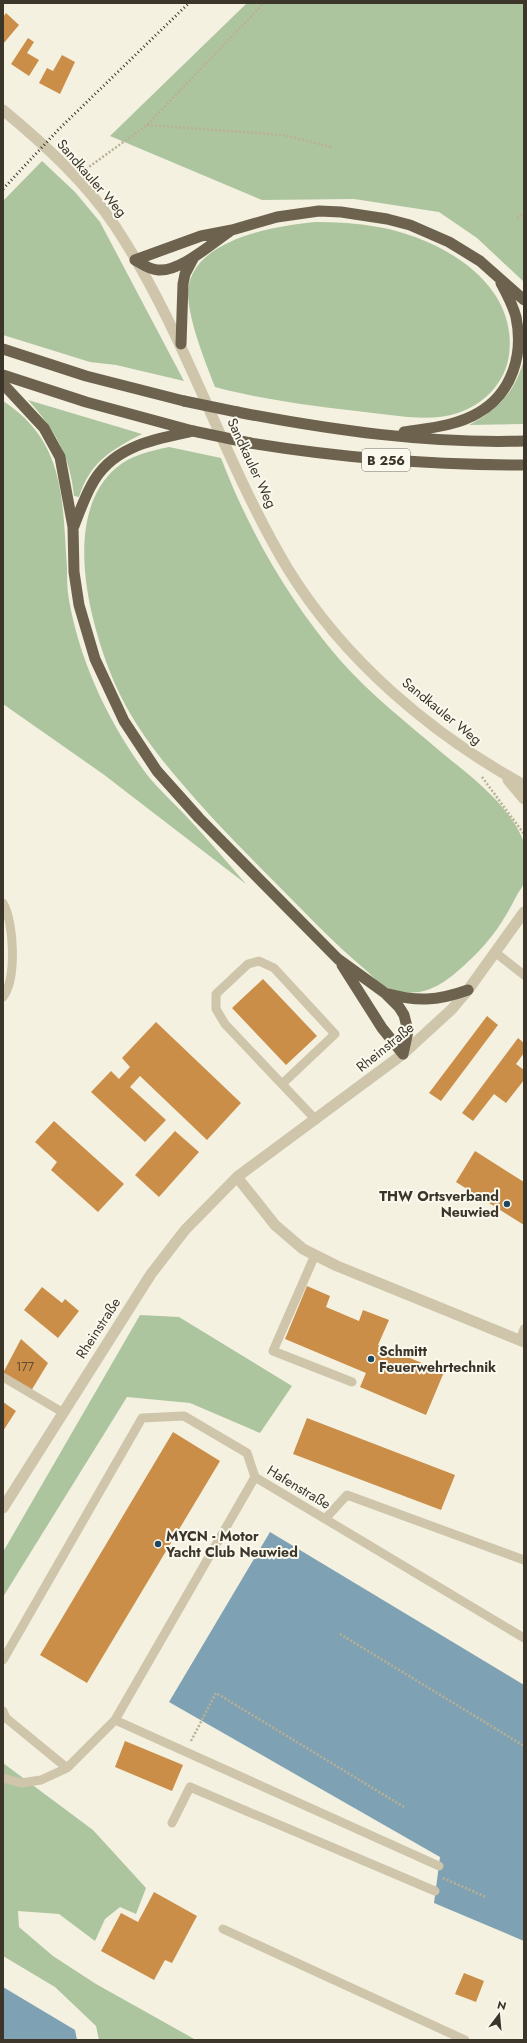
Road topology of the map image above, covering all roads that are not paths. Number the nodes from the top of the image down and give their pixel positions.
1 (3, 110) edge
2 (232, 230) junction
3 (194, 256) junction
4 (135, 260) junction
5 (499, 279) junction
6 (524, 300) edge
7 (181, 344) junction
8 (3, 348) edge
9 (3, 375) edge
10 (3, 384) edge
11 (193, 431) junction
12 (387, 435) junction
13 (524, 441) edge
14 (524, 465) edge
15 (74, 527) junction
16 (498, 771) junction
17 (524, 785) edge
18 (524, 799) edge
19 (3, 903) edge
20 (524, 912) edge
21 (496, 952) junction
22 (338, 959) junction
23 (524, 975) edge
24 (468, 990) junction
25 (385, 993) junction
26 (3, 997) edge
27 (403, 1054) junction
28 (282, 1084) junction
29 (316, 1120) junction
30 (237, 1177) junction
31 (315, 1255) junction
32 (524, 1329) edge
33 (522, 1341) edge
34 (3, 1377) edge
35 (352, 1382) dead end
36 (62, 1412) junction
37 (255, 1478) junction
38 (3, 1508) edge
39 (325, 1520) junction
40 (524, 1560) edge
41 (524, 1638) edge
42 (3, 1660) edge
43 (3, 1711) edge
44 (115, 1720) junction
45 (67, 1768) junction
46 (3, 1778) edge
47 (172, 1823) dead end
48 (439, 1866) dead end
49 (435, 1891) dead end
50 (223, 1929) dead end
51 (465, 2040) edge

1 - 4 street, Sandkauler Weg
2 - 3 highway
2 - 4 highway
2 - 5 highway
3 - 4 highway
3 - 7 highway
4 - 7 street, Sandkauler Weg
5 - 6 highway
5 - 12 highway
7 - 16 street, Sandkauler Weg
8 - 12 highway, B 256, bridge
9 - 11 highway, B 256
10 - 15 highway
11 - 14 highway, B 256, bridge
11 - 15 highway
12 - 13 highway, B 256
15 - 22 highway
16 - 17 street, Sandkauler Weg
16 - 18 street
19 - 26 lane
20 - 21 street, Rheinstraße
21 - 23 lane
21 - 24 street, Rheinstraße
22 - 25 highway
22 - 27 highway
24 - 25 highway
24 - 27 street, Rheinstraße
25 - 27 highway
27 - 29 street, Rheinstraße
28 - 28 lane
28 - 29 lane
29 - 30 street, Rheinstraße
30 - 31 street
30 - 36 street, Rheinstraße
31 - 33 street
31 - 35 lane
32 - 33 lane
34 - 36 lane
36 - 38 street, Rheinstraße
37 - 39 lane, Hafenstraße
37 - 42 lane
37 - 44 lane, Hafenstraße
39 - 40 lane
39 - 41 lane, Hafenstraße
43 - 45 lane
44 - 45 lane, Hafenstraße
44 - 48 lane
45 - 46 lane
47 - 49 lane
50 - 51 lane

